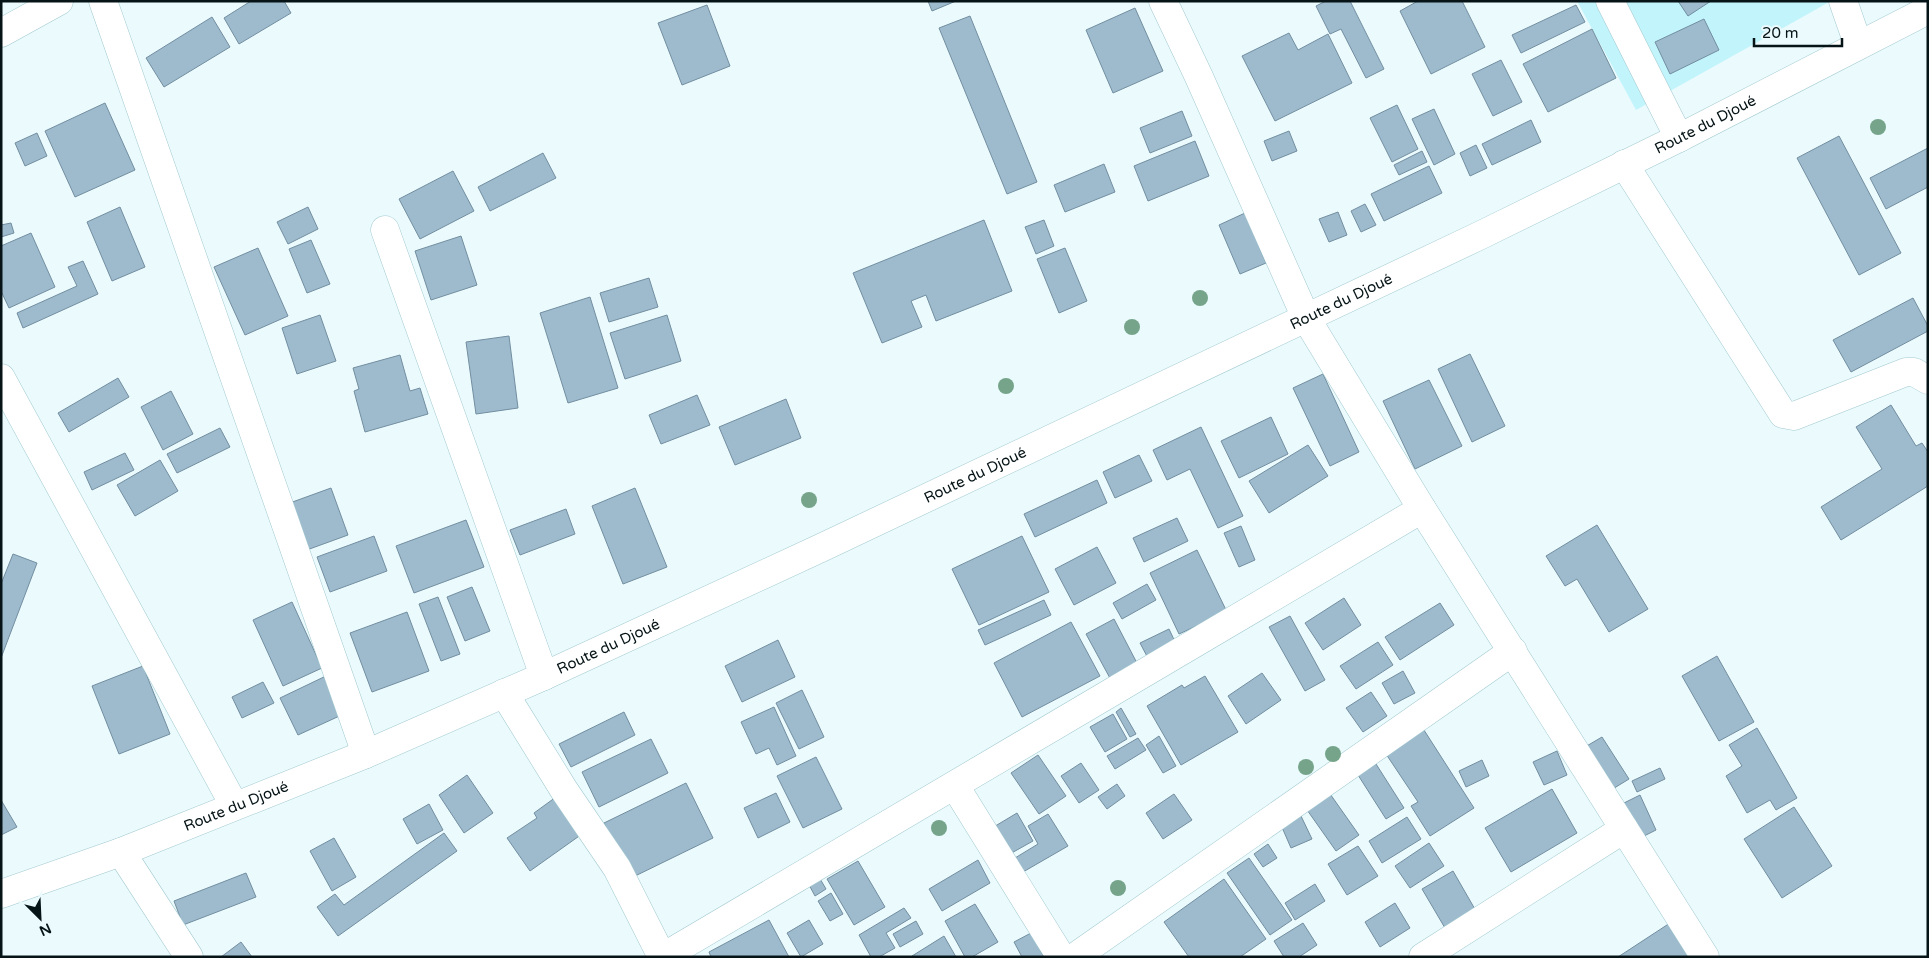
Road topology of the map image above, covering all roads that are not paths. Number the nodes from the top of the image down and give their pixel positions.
1 (59, 1) edge
2 (103, 1) edge
3 (1163, 1) edge
4 (1610, 1) edge
5 (1843, 1) edge
6 (1928, 10) edge
7 (1, 33) edge
8 (1858, 44) junction
9 (1679, 138) junction
10 (1624, 164) junction
11 (385, 230) dead end
12 (1306, 318) junction
13 (1, 378) edge
14 (1928, 380) edge
15 (1422, 509) junction
16 (1513, 651) junction
17 (544, 676) junction
18 (504, 693) junction
19 (366, 754) junction
20 (955, 786) junction
21 (234, 805) junction
22 (1624, 829) junction
23 (121, 852) junction
24 (1, 894) edge
25 (189, 957) edge
26 (663, 957) edge
27 (1061, 957) edge
28 (1075, 957) edge
29 (1423, 957) edge
30 (1706, 957) edge

1 - 7 street
2 - 19 street
3 - 12 street
4 - 9 street
5 - 8 street
6 - 8 street, Route du Djoué
8 - 9 street, Route du Djoué
9 - 10 street, Route du Djoué
10 - 12 street, Route du Djoué
10 - 14 street
11 - 17 street
12 - 15 street
12 - 17 street, Route du Djoué
13 - 21 street
15 - 16 street
15 - 20 street
16 - 22 street
16 - 28 street
17 - 18 street, Route du Djoué
18 - 19 street, Route du Djoué
18 - 26 street
19 - 21 street, Route du Djoué
20 - 26 street
20 - 27 street
21 - 23 street, Route du Djoué
22 - 29 street
22 - 30 street
23 - 24 street, Route du Djoué
23 - 25 street

